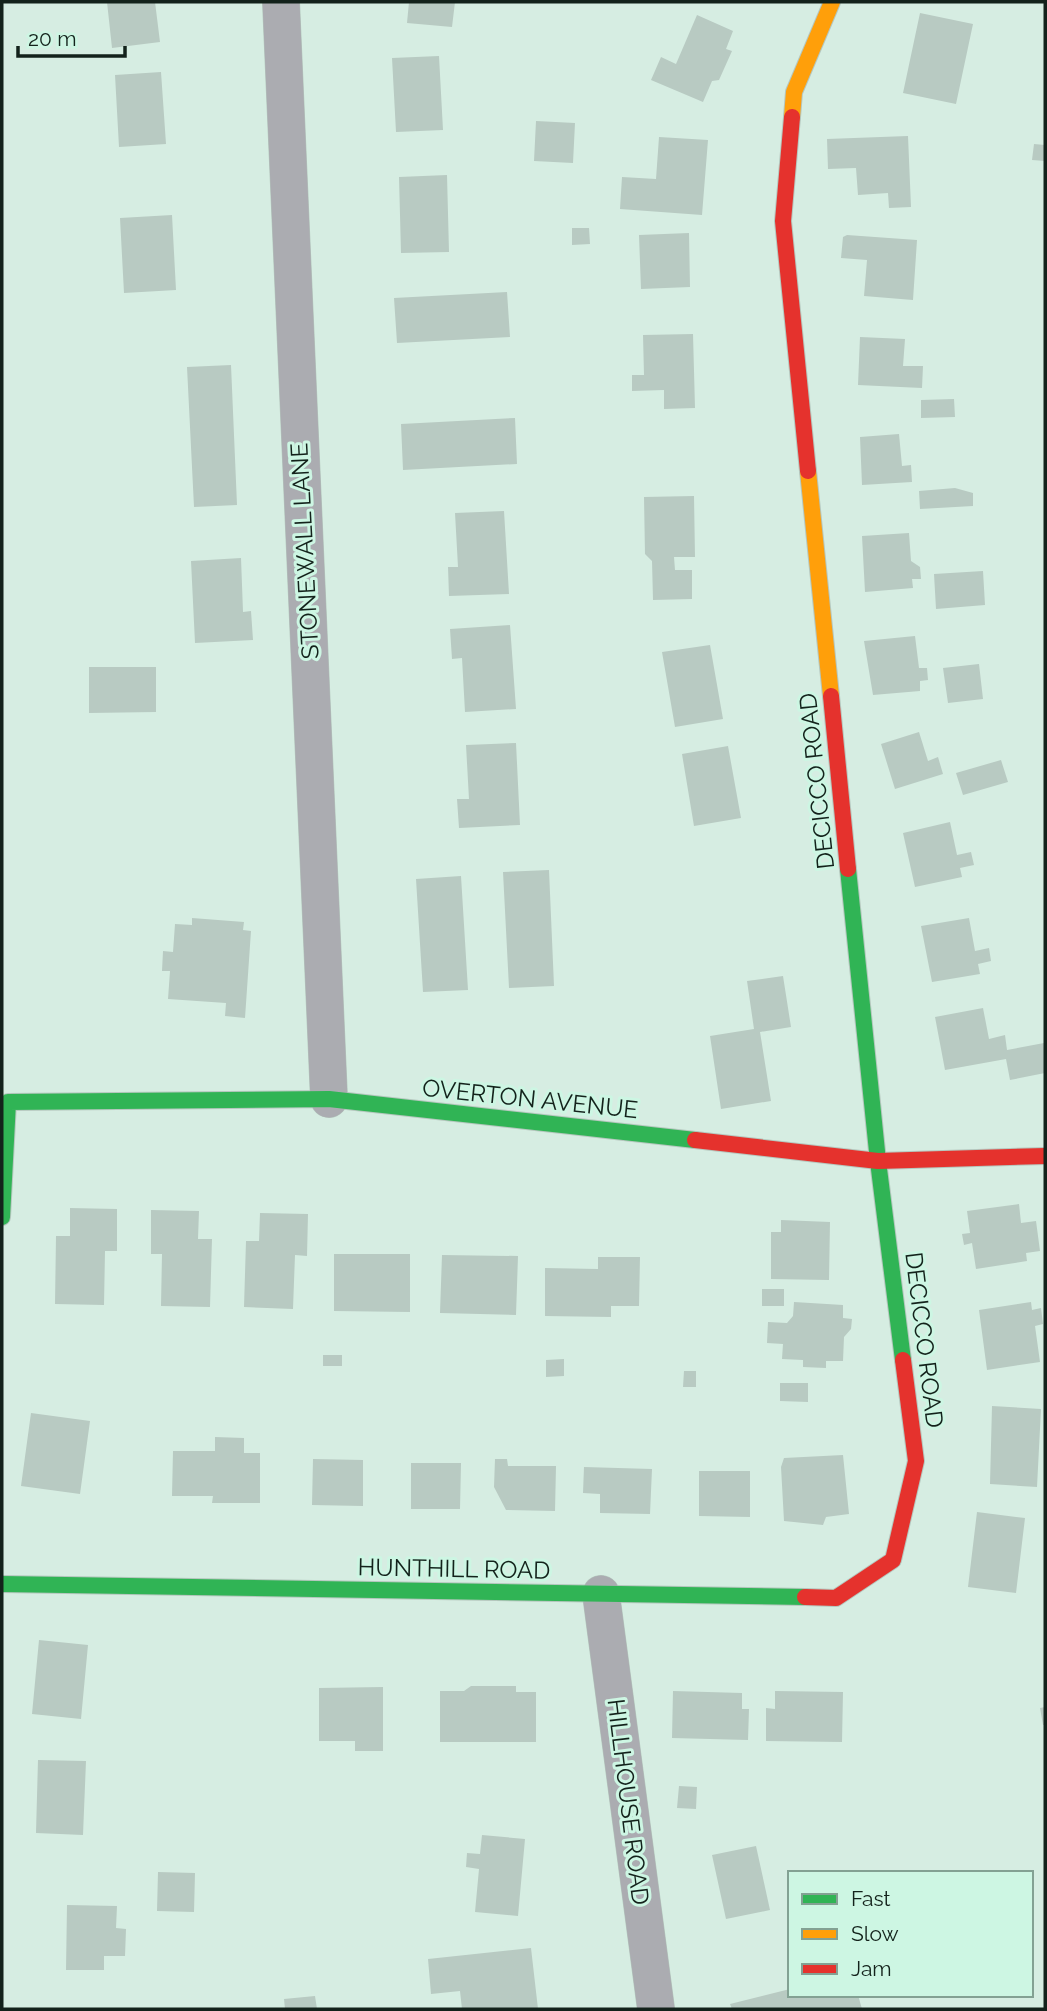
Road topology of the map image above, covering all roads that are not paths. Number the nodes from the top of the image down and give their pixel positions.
1 (281, 2) edge
2 (832, 2) edge
3 (329, 1100) junction
4 (1045, 1156) edge
5 (878, 1161) junction
6 (2, 1217) edge
7 (893, 1560) joint
8 (2, 1584) edge
9 (601, 1594) junction
10 (656, 2009) edge

1 - 3 street, STONEWALL LANE
2 - 5 street, DECICCO ROAD
3 - 5 street, OVERTON AVENUE
3 - 6 street, OVERTON AVENUE
4 - 5 street, OVERTON AVENUE
5 - 7 street, DECICCO ROAD
7 - 9 street, HUNTHILL ROAD
8 - 9 street, HUNTHILL ROAD
9 - 10 street, HILLHOUSE ROAD

